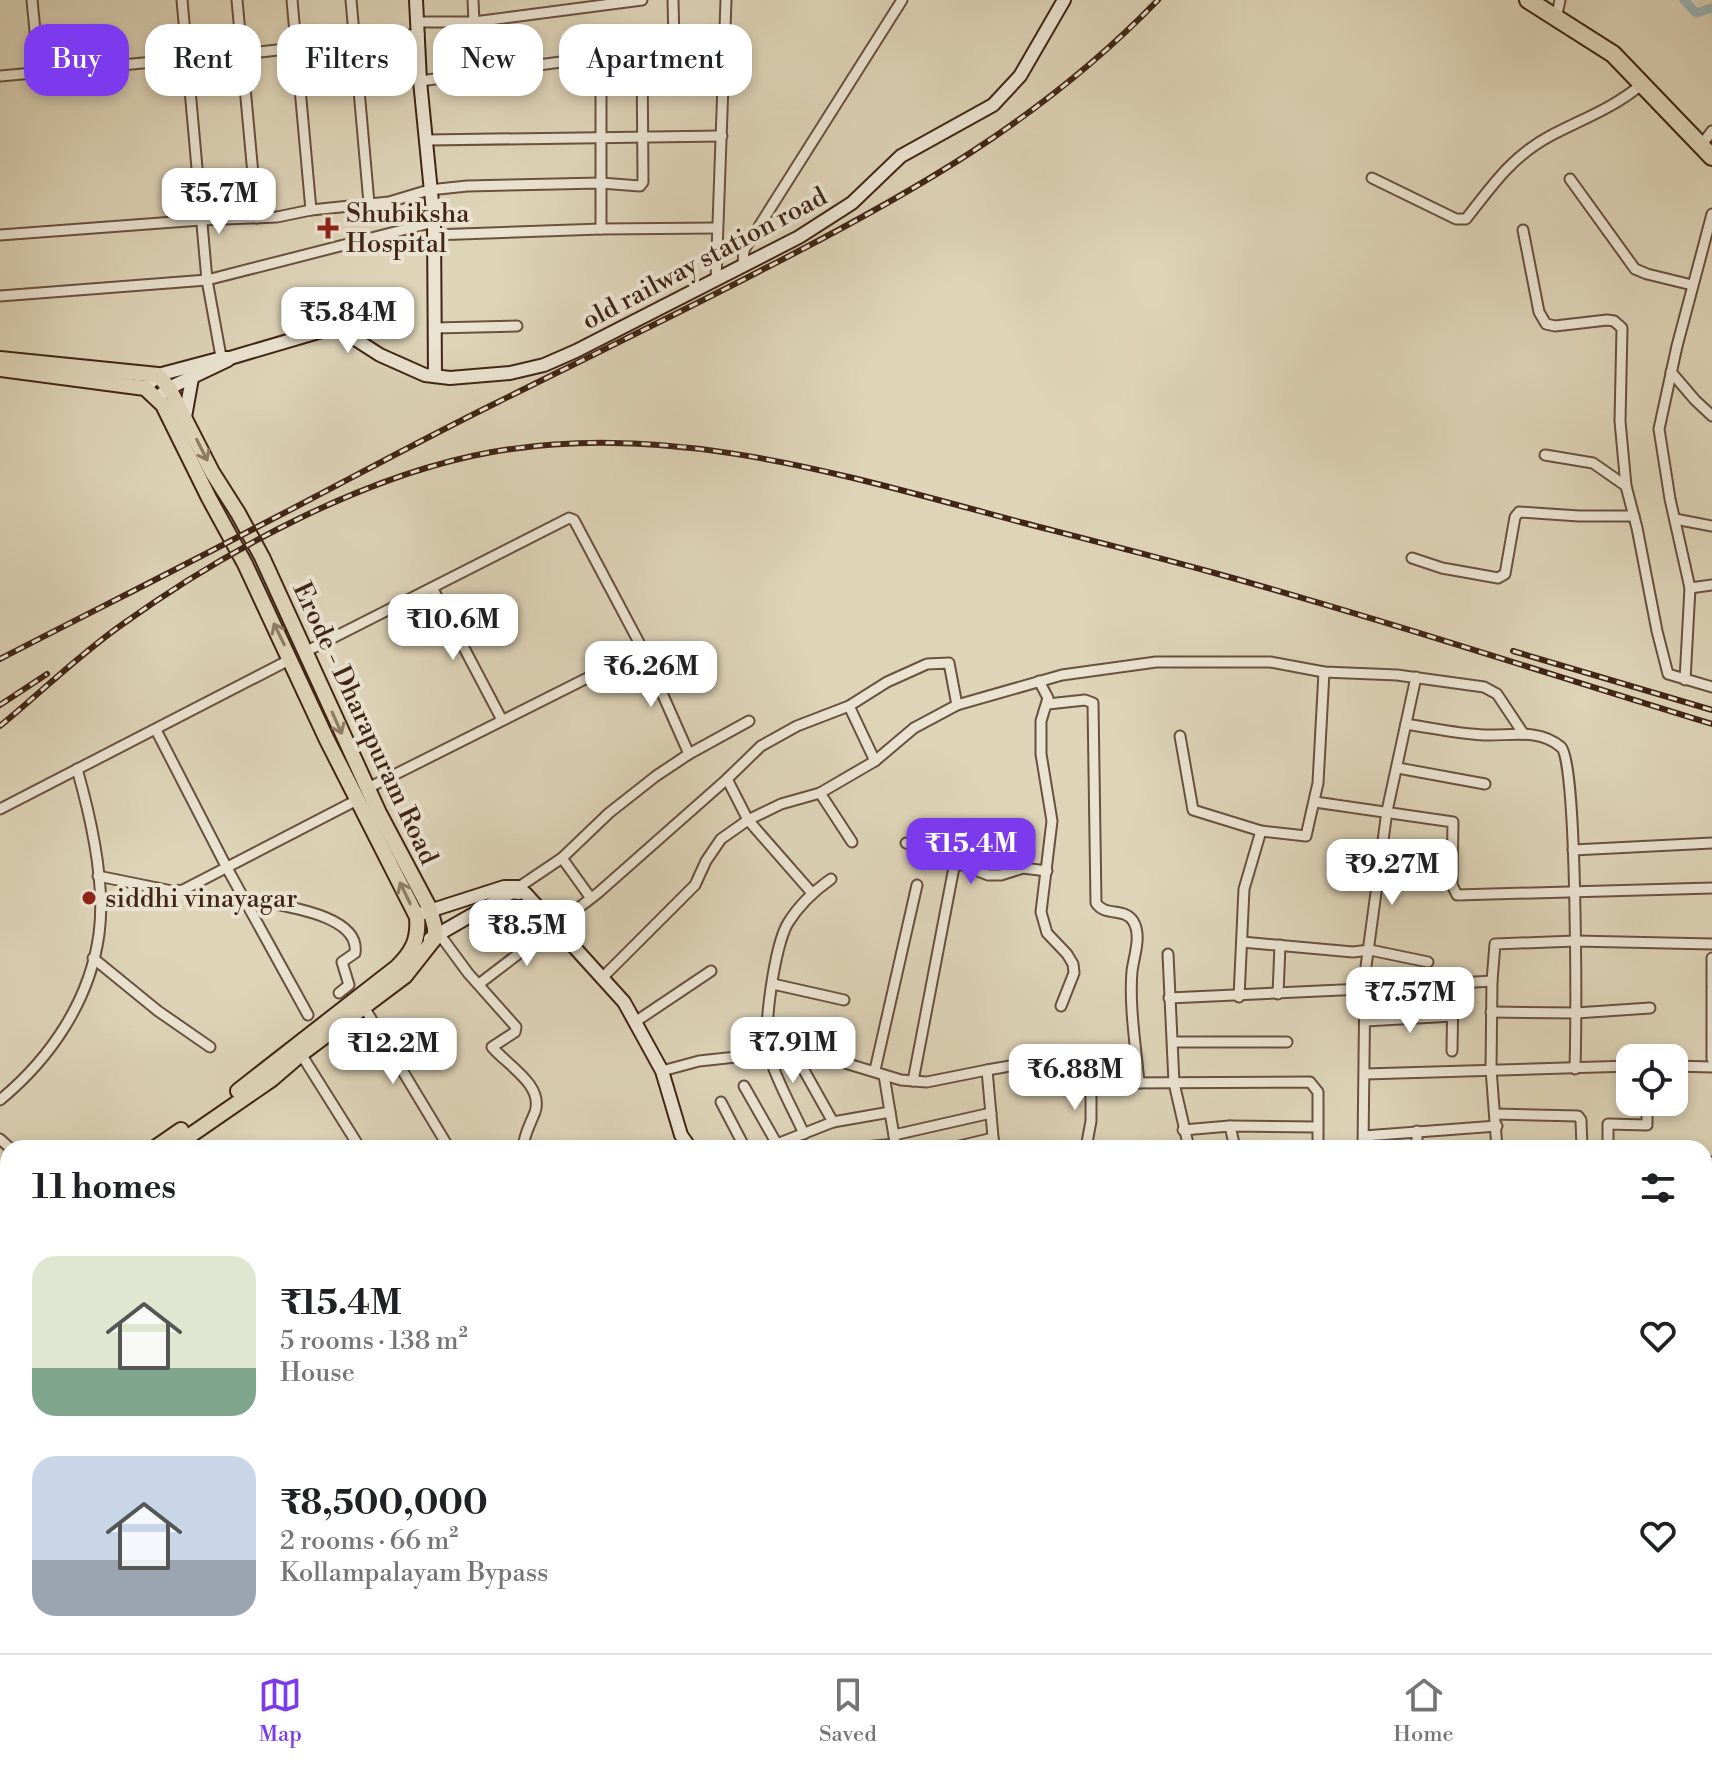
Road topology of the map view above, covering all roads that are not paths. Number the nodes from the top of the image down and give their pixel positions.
1 (32, 0) edge
2 (182, 0) edge
3 (237, 0) edge
4 (292, 0) edge
5 (351, 0) edge
6 (416, 0) edge
7 (473, 0) edge
8 (642, 0) edge
9 (673, 0) edge
10 (726, 0) edge
11 (902, 0) edge
12 (1064, 0) edge
13 (1528, 0) edge
14 (1560, 0) edge
15 (1556, 19) junction
16 (474, 22) junction
17 (34, 24) edge
18 (184, 24) edge
19 (239, 24) edge
20 (294, 24) edge
21 (353, 24) edge
22 (674, 24) edge
23 (418, 28) junction
24 (559, 63) edge
25 (24, 74) edge
26 (0, 76) edge
27 (420, 81) junction
28 (1642, 84) junction
29 (190, 96) edge
30 (246, 96) edge
31 (301, 96) edge
32 (360, 96) edge
33 (601, 96) edge
34 (641, 96) edge
35 (600, 136) junction
36 (641, 136) junction
37 (722, 136) junction
38 (427, 140) junction
39 (1709, 144) edge
40 (1372, 178) dead end
41 (1570, 179) dead end
42 (601, 183) junction
43 (429, 190) junction
44 (369, 203) junction
45 (311, 210) junction
46 (1712, 214) edge
47 (257, 218) junction
48 (201, 220) junction
49 (434, 228) junction
50 (717, 228) junction
51 (601, 229) junction
52 (1523, 230) dead end
53 (0, 235) edge
54 (743, 264) junction
55 (207, 280) junction
56 (716, 280) junction
57 (1692, 285) junction
58 (0, 296) edge
59 (517, 326) dead end
60 (434, 328) junction
61 (0, 359) edge
62 (225, 360) junction
63 (0, 369) edge
64 (1671, 372) junction
65 (158, 375) junction
66 (435, 376) junction
67 (192, 378) junction
68 (145, 388) junction
69 (163, 393) junction
70 (1712, 416) edge
71 (185, 417) junction
72 (1545, 455) dead end
73 (1626, 486) junction
74 (1634, 516) junction
75 (1675, 519) junction
76 (1712, 526) edge
77 (1412, 558) dead end
78 (1712, 585) edge
79 (1690, 588) junction
80 (433, 589) junction
81 (643, 650) junction
82 (305, 652) junction
83 (291, 659) junction
84 (1324, 672) junction
85 (1416, 677) junction
86 (1685, 680) junction
87 (1039, 681) junction
88 (1712, 687) edge
89 (1048, 704) junction
90 (957, 705) junction
91 (849, 706) junction
92 (502, 720) junction
93 (749, 721) dead end
94 (1406, 724) junction
95 (156, 730) junction
96 (1523, 733) junction
97 (1180, 736) dead end
98 (689, 754) junction
99 (875, 761) junction
100 (1398, 768) junction
101 (77, 769) junction
102 (727, 779) junction
103 (1485, 784) dead end
104 (368, 788) junction
105 (820, 793) junction
106 (357, 800) junction
107 (1315, 802) junction
108 (0, 809) edge
109 (1387, 811) junction
110 (748, 820) junction
111 (1261, 831) junction
112 (852, 842) dead end
113 (906, 843) dead end
114 (1712, 843) edge
115 (1573, 850) junction
116 (562, 858) junction
117 (955, 862) junction
118 (227, 868) junction
119 (1047, 871) junction
120 (98, 876) junction
121 (831, 879) dead end
122 (917, 885) dead end
123 (1712, 888) edge
124 (519, 891) junction
125 (1573, 891) junction
126 (812, 893) junction
127 (590, 897) junction
128 (244, 898) junction
129 (423, 913) junction
130 (554, 925) junction
131 (438, 936) junction
132 (1575, 941) junction
133 (1242, 942) junction
134 (1712, 944) edge
135 (415, 945) junction
136 (1280, 945) junction
137 (1370, 950) junction
138 (1168, 954) dead end
139 (93, 958) junction
140 (1712, 958) edge
141 (1428, 962) dead end
142 (711, 971) dead end
143 (602, 978) junction
144 (1492, 981) junction
145 (479, 984) junction
146 (773, 984) junction
147 (1712, 986) edge
148 (1363, 989) junction
149 (339, 993) dead end
150 (1278, 994) junction
151 (1239, 997) junction
152 (1169, 998) junction
153 (844, 1000) dead end
154 (1061, 1006) dead end
155 (364, 1007) junction
156 (1650, 1008) dead end
157 (1491, 1012) junction
158 (1576, 1013) junction
159 (308, 1015) dead end
160 (1453, 1016) junction
161 (1365, 1021) junction
162 (635, 1022) junction
163 (1173, 1042) junction
164 (1287, 1042) dead end
165 (210, 1047) dead end
166 (1452, 1051) dead end
167 (810, 1052) junction
168 (301, 1054) junction
169 (768, 1054) junction
170 (1712, 1059) edge
171 (1688, 1066) edge
172 (1616, 1067) edge
173 (1712, 1067) edge
174 (1491, 1069) junction
175 (1575, 1069) junction
176 (987, 1070) junction
177 (662, 1071) junction
178 (880, 1073) junction
179 (1365, 1074) junction
180 (1091, 1077) junction
181 (913, 1081) junction
182 (1139, 1083) junction
183 (1174, 1083) junction
184 (744, 1086) dead end
185 (0, 1100) edge
186 (721, 1102) dead end
187 (890, 1112) junction
188 (991, 1113) junction
189 (1495, 1114) junction
190 (1647, 1116) edge
191 (833, 1122) junction
192 (1230, 1126) junction
193 (1497, 1126) junction
194 (1317, 1127) junction
195 (1183, 1130) junction
196 (1417, 1131) junction
197 (804, 1134) junction
198 (1364, 1136) junction
199 (167, 1140) edge
200 (195, 1140) edge
201 (355, 1140) edge
202 (444, 1140) edge
203 (524, 1140) edge
204 (684, 1140) edge
205 (741, 1140) edge
206 (775, 1140) edge
207 (788, 1140) edge
208 (895, 1140) edge
209 (902, 1140) edge
210 (994, 1140) edge
211 (1087, 1140) edge
212 (1186, 1140) edge
213 (1233, 1140) edge
214 (1318, 1140) edge
215 (1364, 1140) edge
216 (1417, 1140) edge
217 (1497, 1140) edge
218 (1582, 1140) edge
219 (1608, 1140) edge

1 - 17 street
2 - 18 street
3 - 19 street
4 - 20 street
5 - 21 street
6 - 23 street
7 - 16 street
8 - 16 street
9 - 22 street
10 - 37 street
11 - 54 street
12 - 54 street, old railway station road
13 - 15 highway
14 - 15 street
15 - 28 highway
16 - 23 street
23 - 27 street
24 - 27 street
25 - 26 street
27 - 38 street
28 - 39 highway
28 - 40 street
29 - 48 street
30 - 47 street
31 - 45 street
32 - 44 street
33 - 35 street
34 - 36 street
35 - 36 street
35 - 38 street
35 - 42 street
36 - 37 street
36 - 42 street
37 - 50 street
38 - 43 street
41 - 57 street
42 - 43 street
42 - 51 street
43 - 44 street
43 - 49 street
44 - 45 street
45 - 47 street
46 - 57 street
47 - 48 street
48 - 53 street
48 - 55 street
49 - 51 street
49 - 55 street
49 - 60 street
50 - 51 street
50 - 56 street
52 - 73 street
54 - 56 street, old railway station road
55 - 58 street
55 - 62 street
56 - 66 street, old railway station road
57 - 64 street
59 - 60 street
60 - 66 street
61 - 65 main road
62 - 65 street
62 - 66 street, old railway station road
62 - 67 street
63 - 68 main road
64 - 70 street
64 - 75 street
65 - 68 street
65 - 69 main road, Erode - Dharapuram Road
67 - 69 street
67 - 71 street
68 - 69 main road, Erode - Dharapuram Road
69 - 71 main road, Erode - Dharapuram Road
83 -> 69 main road, Erode - Dharapuram Road
71 -> 82 main road, Erode - Dharapuram Road
72 - 73 street
73 - 74 street
74 - 77 street
74 - 86 street
75 - 76 street
75 - 79 street
78 - 79 street
79 - 86 street
80 - 81 street
80 - 82 street
80 - 92 street
81 - 92 street
81 - 98 street
82 -> 104 main road, Erode - Dharapuram Road
83 - 95 street
83 - 106 main road, Erode - Dharapuram Road
84 - 85 street
84 - 87 street
84 - 107 street
85 - 94 street
85 - 96 street
86 - 88 street
87 - 89 street
87 - 90 street
89 - 119 street
89 - 182 street
90 - 91 street
90 - 99 street
91 - 99 street
91 - 102 street
92 - 104 street
93 - 98 street
94 - 96 street
94 - 100 street
95 - 101 street
95 - 118 street
96 - 115 street
97 - 111 street
98 - 116 street
99 - 105 street
100 - 103 street
100 - 109 street
101 - 108 street
101 - 120 street
102 - 110 street
102 - 127 street
104 - 129 main road, Erode - Dharapuram Road
105 - 110 street
105 - 112 street
106 - 118 street
129 -> 106 main road, Erode - Dharapuram Road
107 - 109 street
107 - 111 street
109 - 125 street
109 - 137 street
110 - 126 street
110 - 143 street
111 - 133 street
113 - 117 street
114 - 115 street
115 - 125 street
116 - 124 street
116 - 127 street
117 - 119 street
117 - 181 street
118 - 120 street
118 - 128 street
119 - 154 street
120 - 139 street
121 - 126 street
122 - 178 street
123 - 125 street
124 - 129 street
124 - 130 street
124 - 131 street
125 - 132 street
126 - 146 street
127 - 130 street
128 - 149 street
128 - 159 street
129 - 131 main road, Erode - Dharapuram Road
129 - 135 main road
130 - 143 street
130 - 145 street
131 - 135 street
131 - 145 street
131 - 155 main road
132 - 134 street
132 - 144 street
132 - 158 street
133 - 136 street
133 - 151 street
135 - 199 main road
136 - 137 street
136 - 150 street
137 - 141 street
137 - 148 street
138 - 152 street
139 - 165 street
139 - 185 street
140 - 147 street
142 - 162 street
143 - 162 street
144 - 157 street
144 - 160 street
145 - 203 street
146 - 153 street
146 - 169 street
147 - 170 street
148 - 150 street
148 - 161 street
150 - 151 street
151 - 152 street
152 - 163 street
155 - 168 main road
155 - 202 street
156 - 158 street
157 - 158 street
157 - 174 street
158 - 175 street
160 - 161 street
160 - 166 street
161 - 179 street
162 - 177 street
163 - 164 street
163 - 183 street
167 - 169 street
167 - 178 street
167 - 191 street
168 - 200 main road
168 - 201 street
169 - 177 street
169 - 197 street
171 - 173 street
172 - 175 street
174 - 175 street
174 - 179 street
174 - 189 street
176 - 180 street
176 - 181 street
176 - 188 street
177 - 204 street
178 - 181 street
178 - 187 street
179 - 198 street
180 - 182 street
180 - 211 street
182 - 183 street
183 - 194 street
183 - 195 street
184 - 206 street
186 - 205 street
187 - 191 street
187 - 208 street
188 - 209 street
188 - 210 street
189 - 193 street
189 - 218 street
190 - 219 street
191 - 197 street
192 - 194 street
192 - 195 street
192 - 213 street
193 - 196 street
193 - 217 street
194 - 214 street
195 - 212 street
196 - 198 street
196 - 216 street
197 - 207 street
198 - 215 street

